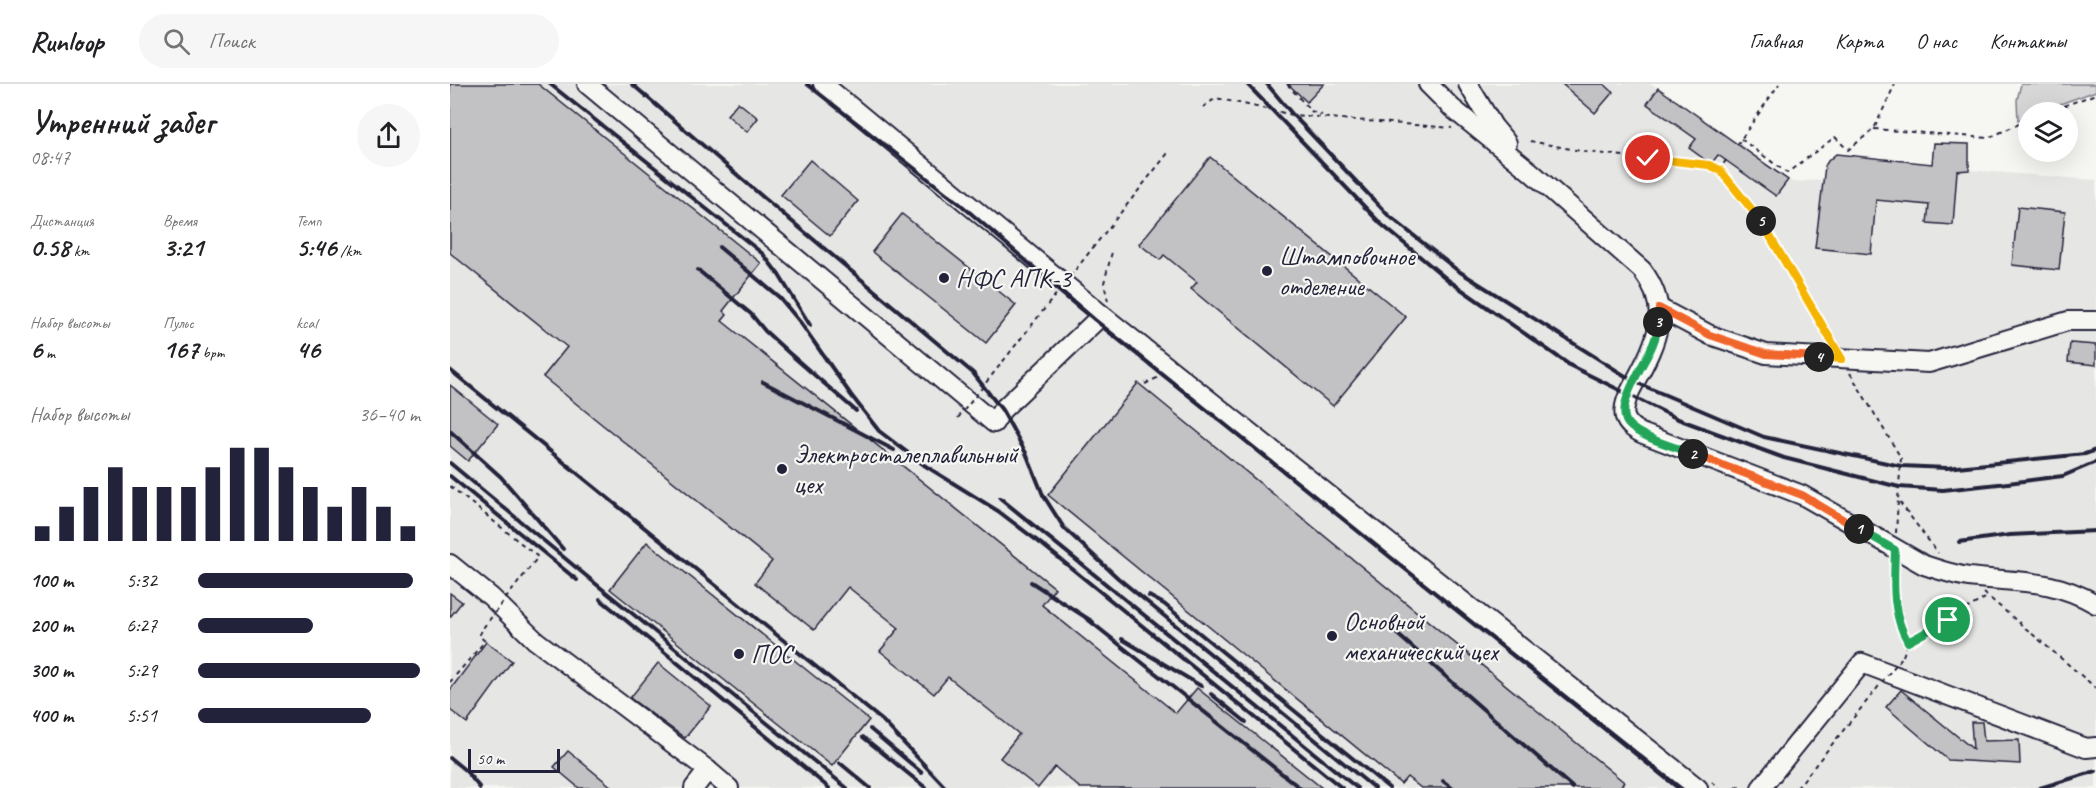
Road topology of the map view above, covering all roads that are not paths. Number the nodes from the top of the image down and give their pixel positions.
1 (587, 84) edge
2 (822, 84) edge
3 (1428, 86) edge
4 (1471, 88) edge
5 (1452, 108) junction
6 (1531, 171) junction
7 (1659, 308) junction
8 (1106, 309) junction
9 (2096, 321) edge
10 (450, 564) edge
11 (2096, 604) edge
12 (2096, 747) edge
13 (708, 770) junction
14 (693, 788) edge
15 (729, 788) edge
16 (1698, 788) edge
17 (1761, 788) edge

1 - 8 lane
2 - 8 lane
3 - 5 lane
4 - 5 lane
4 - 6 lane
5 - 6 lane
6 - 7 lane
7 - 9 lane
7 - 11 lane
8 - 16 lane
10 - 13 lane
12 - 17 lane
13 - 14 lane
13 - 15 lane

